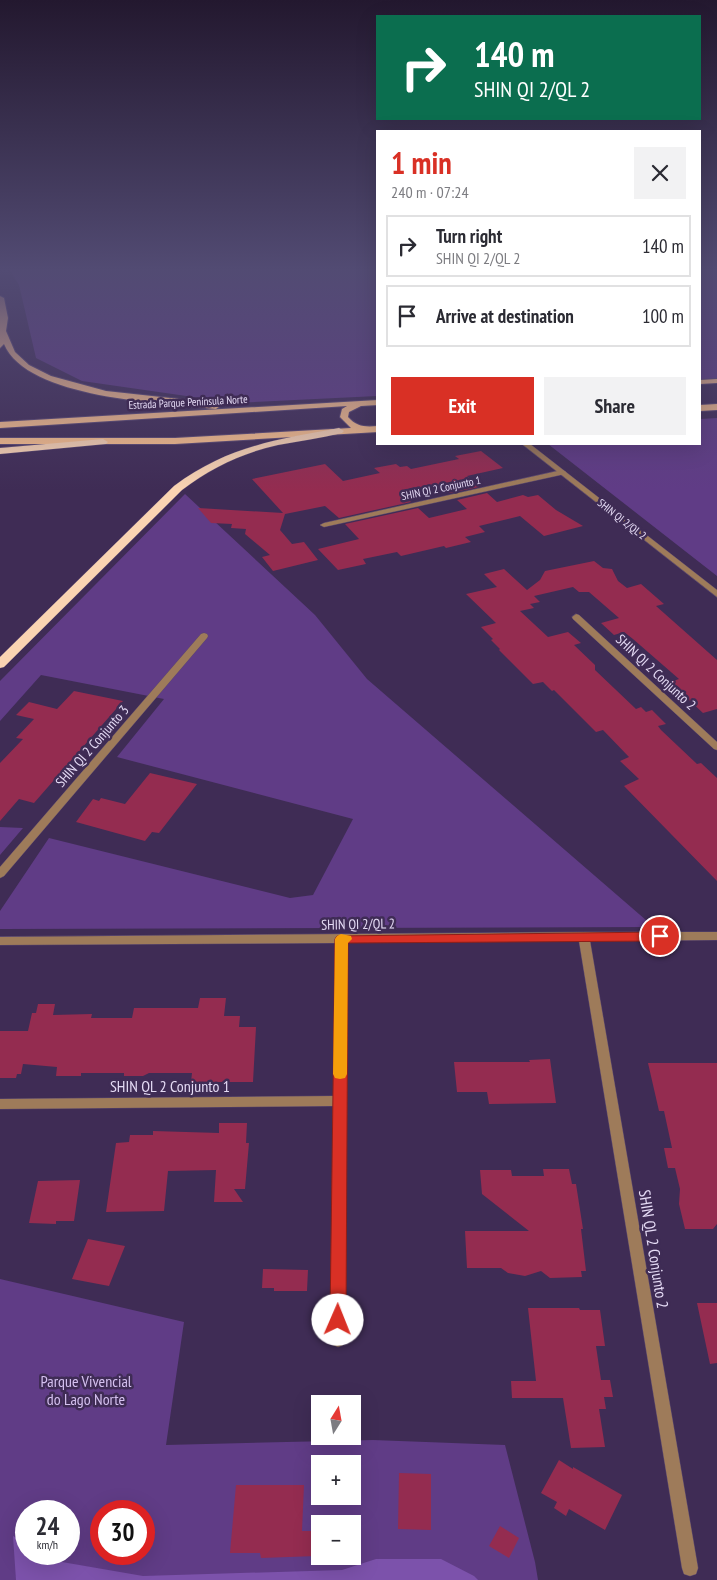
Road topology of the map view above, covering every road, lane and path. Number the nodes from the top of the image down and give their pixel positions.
1 (8, 343) edge
2 (717, 381) edge
3 (701, 382) edge
4 (376, 402) edge
5 (358, 404) junction
6 (717, 407) edge
7 (701, 408) edge
8 (249, 410) junction
9 (0, 425) edge
10 (376, 429) edge
11 (365, 430) junction
12 (338, 432) junction
13 (0, 441) edge
14 (103, 442) junction
15 (527, 445) edge
16 (0, 452) edge
17 (562, 472) junction
18 (324, 525) dead end
19 (717, 594) edge
20 (576, 617) dead end
21 (204, 636) dead end
22 (0, 664) edge
23 (717, 747) edge
24 (0, 874) edge
25 (584, 936) junction
26 (717, 936) edge
27 (341, 939) junction
28 (0, 941) edge
29 (340, 1101) junction
30 (0, 1104) edge
31 (338, 1340) dead end
32 (690, 1568) dead end

1 - 8 main road
2 - 3 main road
4 - 5 main road, Estrada Parque Península Norte
5 - 8 main road, Estrada Parque Península Norte
5 - 11 main road
6 - 7 main road
8 - 9 main road, Estrada Parque Península Norte
10 - 11 main road
11 - 12 main road
12 - 14 main road
12 - 22 highway
13 - 14 main road
14 - 16 highway
15 - 17 street, SHIN QI 2/QL 2
17 - 18 street, SHIN QI 2 Conjunto 1
17 - 19 street, SHIN QI 2/QL 2
20 - 23 street, SHIN QI 2 Conjunto 2
21 - 24 street, SHIN QI 2 Conjunto 3
25 - 26 street, SHIN QI 2/QL 2
25 - 27 street, SHIN QI 2/QL 2
25 - 32 street, SHIN QL 2 Conjunto 2
27 - 28 street, SHIN QI 2/QL 2
27 - 29 street
29 - 30 street, SHIN QL 2 Conjunto 1
29 - 31 street

